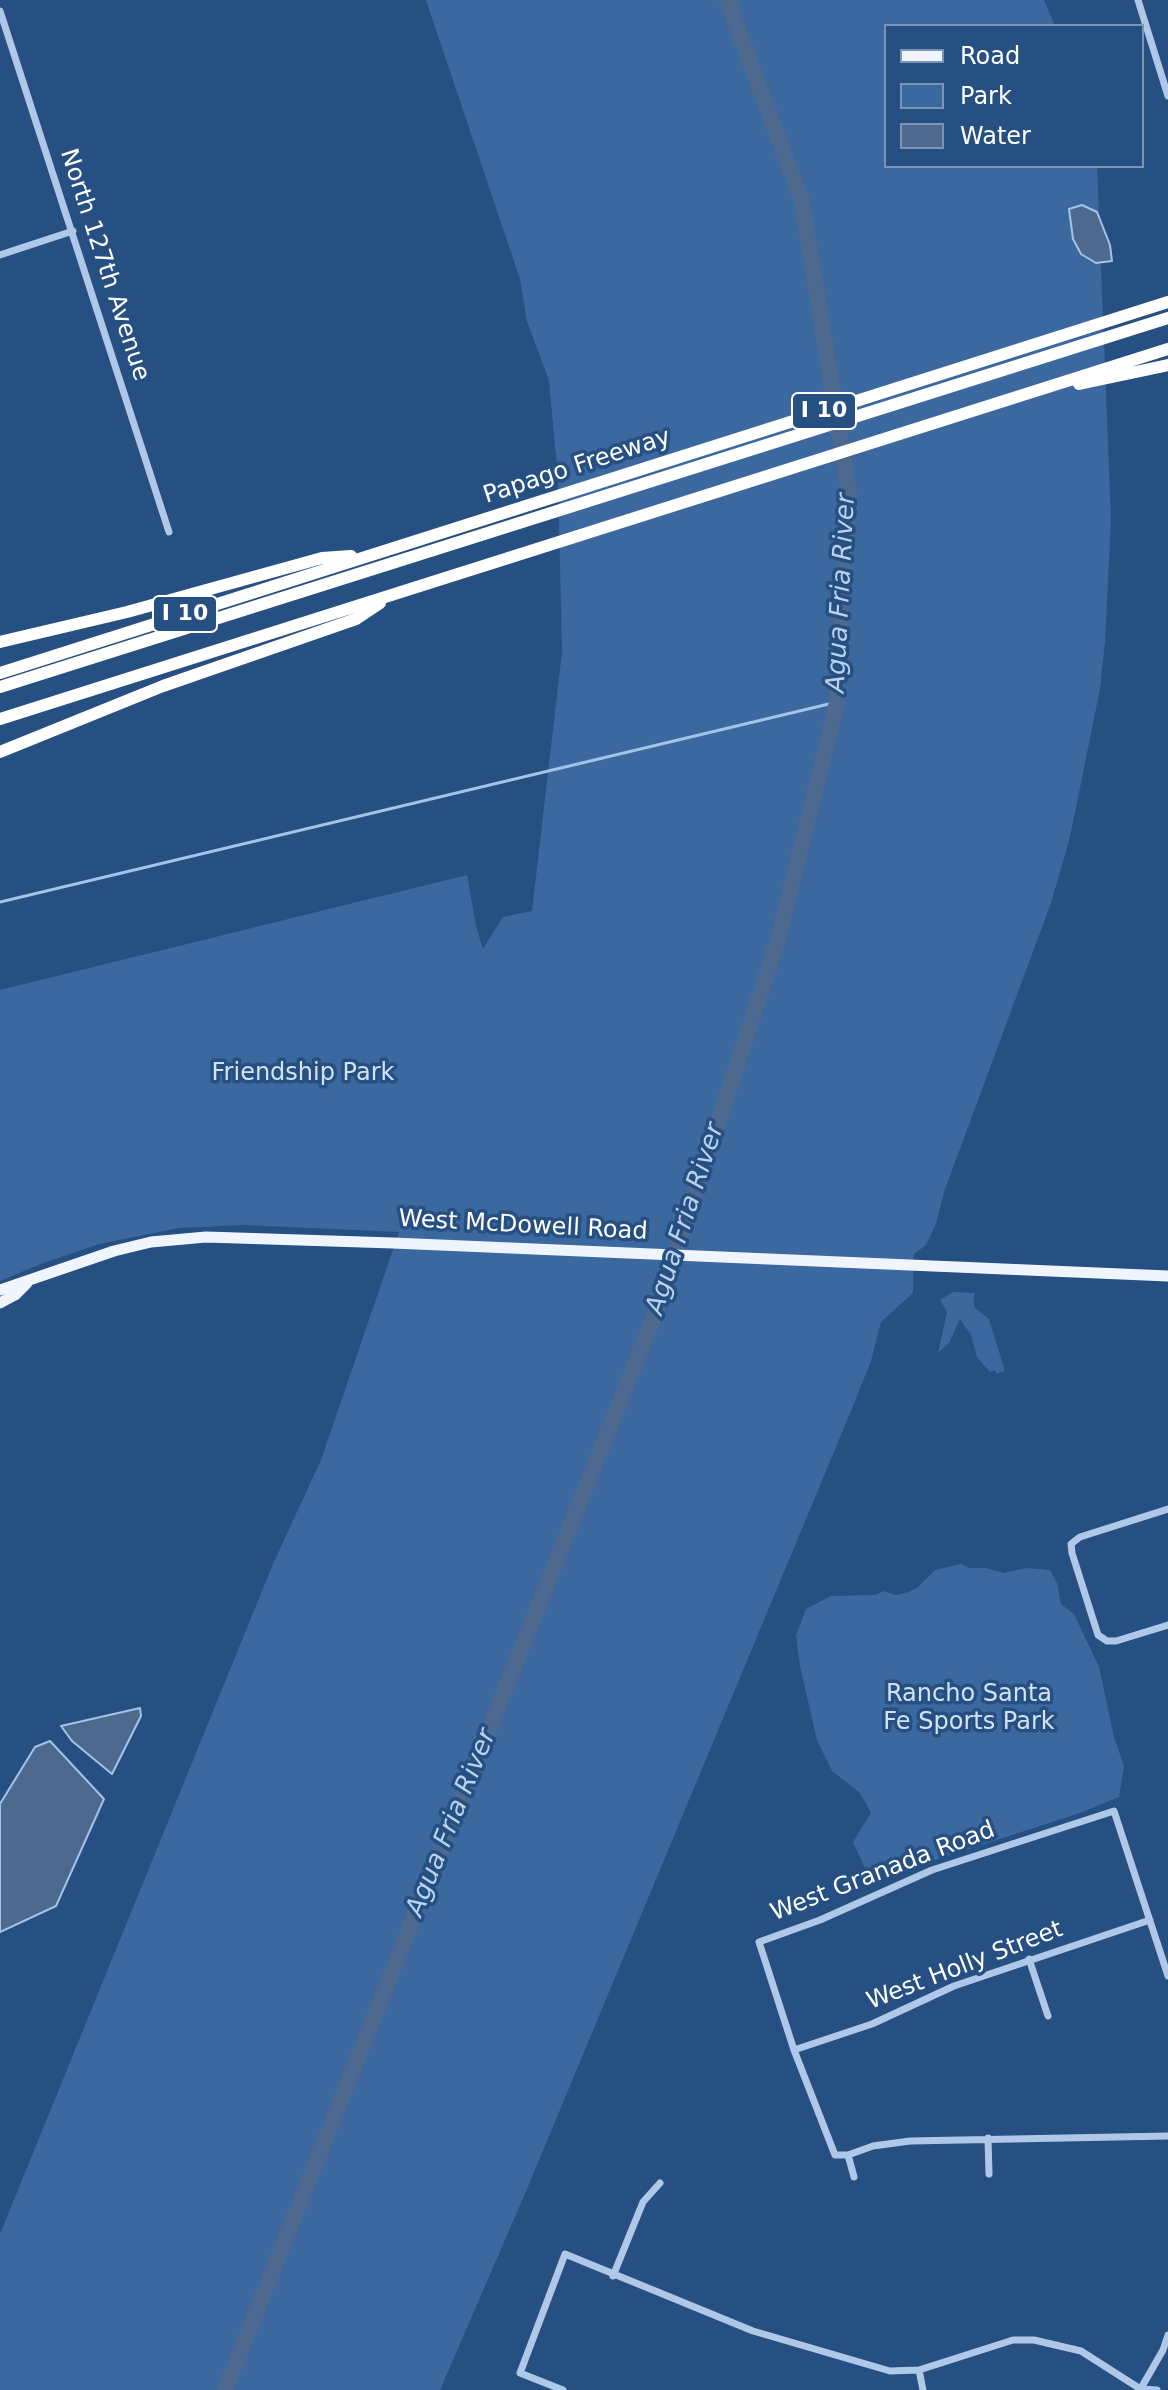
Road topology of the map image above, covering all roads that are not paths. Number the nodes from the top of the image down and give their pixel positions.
1 (1138, 0) edge
2 (0, 11) edge
3 (1168, 96) edge
4 (73, 231) junction
5 (0, 255) edge
6 (1168, 293) edge
7 (1168, 302) edge
8 (1132, 314) junction
9 (1168, 318) edge
10 (1168, 349) edge
11 (1168, 365) edge
12 (1134, 366) junction
13 (518, 516) junction
14 (169, 532) dead end
15 (370, 555) junction
16 (395, 594) junction
17 (0, 642) edge
18 (0, 673) edge
19 (0, 687) edge
20 (0, 719) edge
21 (0, 752) edge
22 (1168, 1276) edge
23 (28, 1282) junction
24 (0, 1290) edge
25 (0, 1303) edge
26 (1168, 1509) edge
27 (1168, 1625) edge
28 (1150, 1920) junction
29 (1029, 1959) junction
30 (1168, 1976) edge
31 (1048, 2016) dead end
32 (794, 2050) junction
33 (1168, 2136) edge
34 (988, 2138) junction
35 (848, 2155) junction
36 (989, 2174) dead end
37 (854, 2177) dead end
38 (660, 2183) dead end
39 (613, 2276) junction
40 (1168, 2335) edge
41 (919, 2370) junction
42 (563, 2390) edge
43 (923, 2390) edge
44 (1141, 2390) edge
45 (1157, 2390) edge

1 - 3 street
2 - 4 street, North 127th Avenue
4 - 5 street
4 - 14 street, North 127th Avenue
6 - 8 highway
7 - 8 highway, Papago Freeway / I 10
8 - 13 highway, Papago Freeway / I 10
9 - 13 highway
10 - 12 highway, I 10
11 - 12 highway
12 - 16 highway, I 10
13 - 15 highway, Papago Freeway / I 10
13 - 19 highway
15 - 17 highway
15 - 18 highway, Papago Freeway / I 10
16 - 20 highway, I 10
16 - 21 highway
22 - 23 main road, West McDowell Road
23 - 24 main road, West McDowell Road
23 - 25 main road, West McDowell Road
26 - 27 street
28 - 29 street, West Holly Street
28 - 30 street
28 - 32 street, West Granada Road
29 - 31 street
29 - 32 street, West Holly Street
32 - 35 street
33 - 34 street
34 - 35 street
34 - 36 street
35 - 37 street
38 - 39 street
39 - 41 street
39 - 42 street
40 - 44 street
41 - 43 street
41 - 44 street
44 - 45 street

